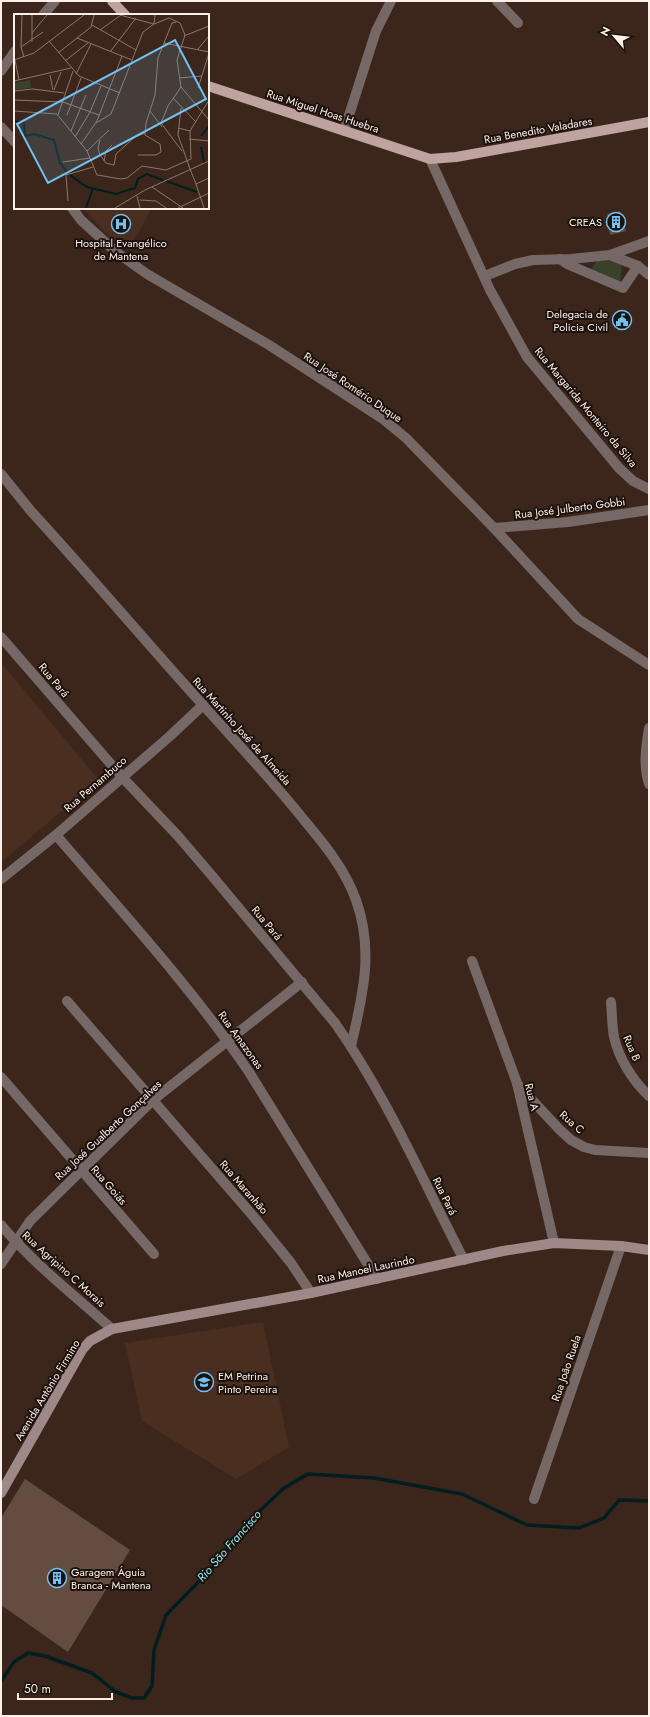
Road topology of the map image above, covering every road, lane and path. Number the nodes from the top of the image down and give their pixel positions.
1 (55, 1) edge
2 (112, 1) edge
3 (392, 1) edge
4 (497, 1) edge
5 (44, 14) edge
6 (124, 14) edge
7 (518, 23) dead end
8 (14, 52) edge
9 (1, 71) edge
10 (209, 86) edge
11 (649, 122) edge
12 (1, 127) edge
13 (344, 131) junction
14 (14, 141) edge
15 (430, 159) junction
16 (73, 209) edge
17 (649, 241) edge
18 (610, 254) junction
19 (558, 258) junction
20 (638, 266) junction
21 (649, 275) edge
22 (485, 276) junction
23 (1, 474) edge
24 (649, 489) edge
25 (649, 510) edge
26 (494, 528) junction
27 (1, 637) edge
28 (649, 665) edge
29 (203, 705) junction
30 (649, 728) edge
31 (122, 777) junction
32 (649, 784) edge
33 (56, 835) junction
34 (1, 879) edge
35 (472, 961) dead end
36 (302, 982) junction
37 (67, 1001) dead end
38 (611, 1002) dead end
39 (229, 1042) junction
40 (351, 1046) junction
41 (1, 1077) edge
42 (517, 1083) junction
43 (649, 1096) edge
44 (153, 1100) junction
45 (649, 1153) edge
46 (81, 1171) junction
47 (1, 1225) edge
48 (15, 1242) junction
49 (554, 1243) junction
50 (621, 1246) junction
51 (649, 1250) edge
52 (154, 1254) dead end
53 (464, 1260) junction
54 (1, 1264) edge
55 (377, 1280) junction
56 (311, 1293) junction
57 (112, 1329) junction
58 (90, 1341) joint
59 (1, 1493) edge
60 (534, 1498) dead end

1 - 5 street
2 - 6 main road
3 - 13 street
4 - 7 street
8 - 9 street
10 - 13 main road, Rua Miguel Hoas Huebra
11 - 15 main road, Rua Benedito Valadares
12 - 14 street
13 - 15 main road, Rua Miguel Hoas Huebra
15 - 22 street, Rua Margarida Monteiro da Silva
16 - 26 street, Rua José Romério Duque
17 - 18 street
18 - 19 street
18 - 20 street
19 - 20 street
19 - 22 street
20 - 21 street
22 - 24 street, Rua Margarida Monteiro da Silva
23 - 29 street, Rua Martinho José de Almeida
25 - 26 street, Rua José Julberto Gobbi
26 - 28 street, Rua José Romério Duque
27 - 31 street, Rua Pará
29 - 31 street, Rua Pernambuco
29 - 40 street, Rua Martinho José de Almeida
30 - 32 street
31 - 33 street, Rua Pernambuco
31 - 36 street, Rua Pará
33 - 34 street, Rua Pernambuco
33 - 39 street, Rua Amazonas
35 - 42 street, Rua A
36 - 39 street, Rua José Gualberto Gonçalves
36 - 40 street, Rua Pará
37 - 44 street, Rua Maranhão
38 - 43 street, Rua B
39 - 44 street, Rua José Gualberto Gonçalves
39 - 55 street, Rua Amazonas
40 - 53 street, Rua Pará
41 - 46 street, Rua Goiás
42 - 45 street, Rua C
42 - 49 street, Rua A
44 - 46 street, Rua José Gualberto Gonçalves
44 - 56 street, Rua Maranhão
46 - 48 street, Rua José Gualberto Gonçalves
46 - 52 street, Rua Goiás
47 - 48 street, Rua Agripino C Morais
48 - 54 street, Rua José Gualberto Gonçalves
48 - 57 street, Rua Agripino C Morais
49 - 50 street, Rua Manoel Laurindo
49 - 53 street, Rua Manoel Laurindo
50 - 51 street, Rua Manoel Laurindo
50 - 60 street, Rua João Ruela
53 - 55 street, Rua Manoel Laurindo
55 - 56 street, Rua Manoel Laurindo
56 - 57 street, Rua Manoel Laurindo
57 - 58 street, Rua Manoel Laurindo
58 - 59 street, Avenida Antônio Firmino

